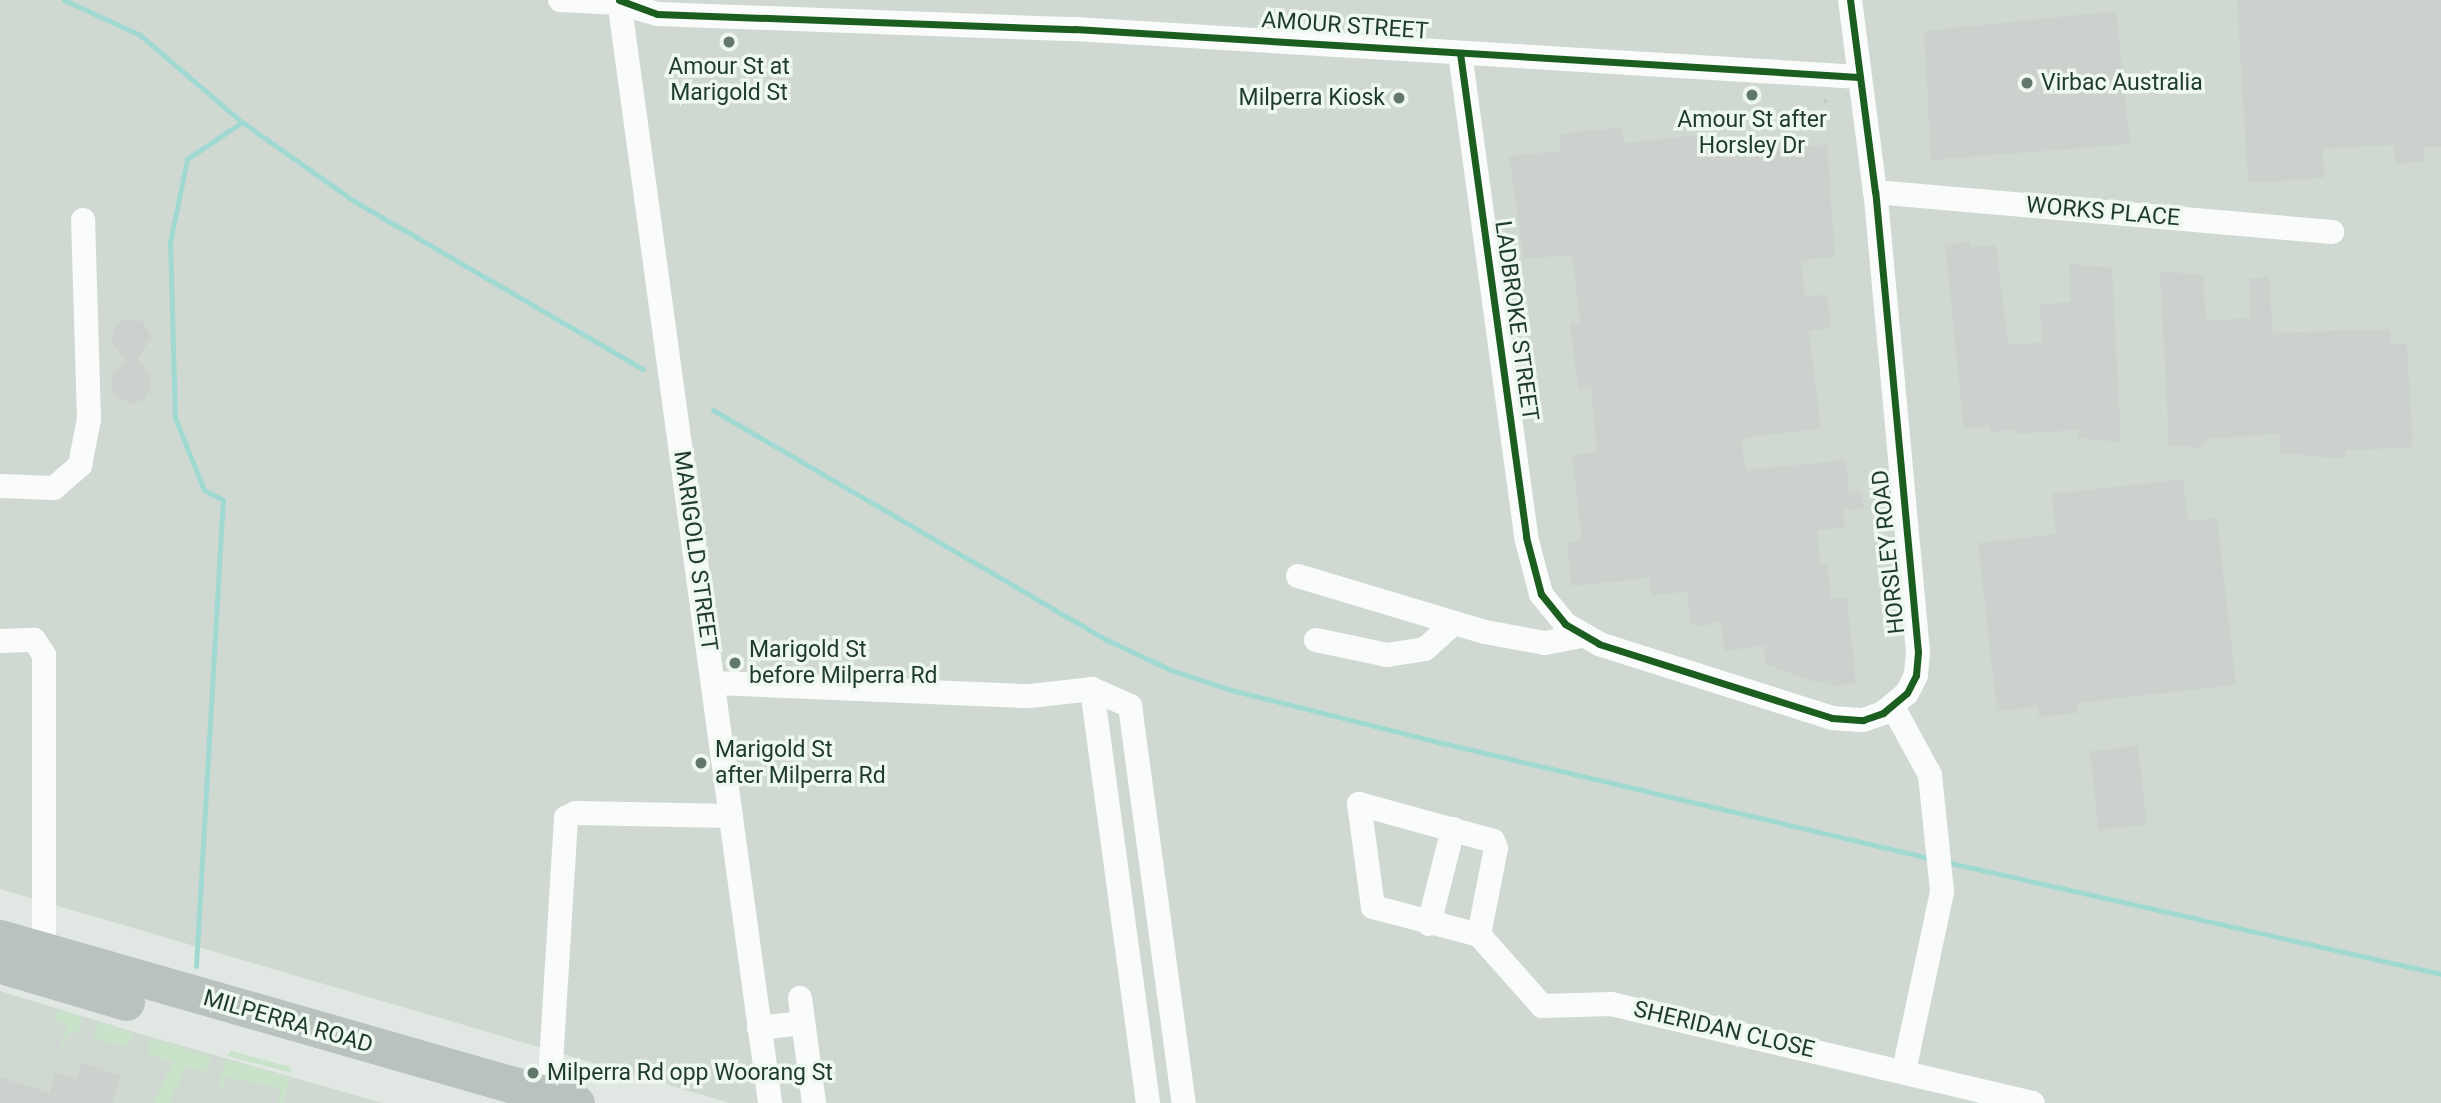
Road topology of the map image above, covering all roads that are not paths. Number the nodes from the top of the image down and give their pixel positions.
1 (559, 0) edge
2 (1850, 0) edge
3 (619, 1) edge
4 (1460, 53) junction
5 (1859, 77) junction
6 (1875, 192) junction
7 (83, 220) dead end
8 (2332, 232) dead end
9 (0, 486) edge
10 (1298, 576) dead end
11 (1454, 623) junction
12 (1581, 636) junction
13 (1316, 640) dead end
14 (0, 641) edge
15 (713, 683) junction
16 (1092, 689) junction
17 (1893, 707) junction
18 (731, 816) junction
19 (1453, 829) junction
20 (1429, 924) junction
21 (1479, 935) junction
22 (0, 938) edge
23 (44, 951) junction
24 (0, 964) edge
25 (800, 998) dead end
26 (803, 1023) junction
27 (760, 1028) junction
28 (1904, 1071) junction
29 (563, 1100) edge
30 (485, 1103) edge
31 (770, 1103) edge
32 (814, 1103) edge
33 (1148, 1103) edge
34 (1184, 1103) edge
35 (2033, 1103) edge

1 - 3 street, AMOUR STREET
2 - 5 street, HORSLEY ROAD
3 - 4 street, AMOUR STREET
3 - 15 street, MARIGOLD STREET
4 - 5 street, AMOUR STREET
4 - 12 street, LADBROKE STREET
5 - 6 street, HORSLEY ROAD
6 - 8 street, WORKS PLACE
6 - 17 street, HORSLEY ROAD
7 - 9 street
10 - 11 street
11 - 12 street
11 - 13 street
12 - 17 street
14 - 23 street
15 - 16 street
15 - 18 street, MARIGOLD STREET
16 - 33 street
16 - 34 street
17 - 28 street
18 - 27 street, MARIGOLD STREET
18 - 29 street
19 - 20 street
19 - 20 street
19 - 21 street
20 - 21 street
21 - 28 street, SHERIDAN CLOSE
22 - 23 highway, MILPERRA ROAD
23 - 29 highway, MILPERRA ROAD
24 - 30 highway, MILPERRA ROAD
25 - 26 street
26 - 27 street
26 - 32 street
27 - 31 street, MARIGOLD STREET
28 - 35 street, SHERIDAN CLOSE

